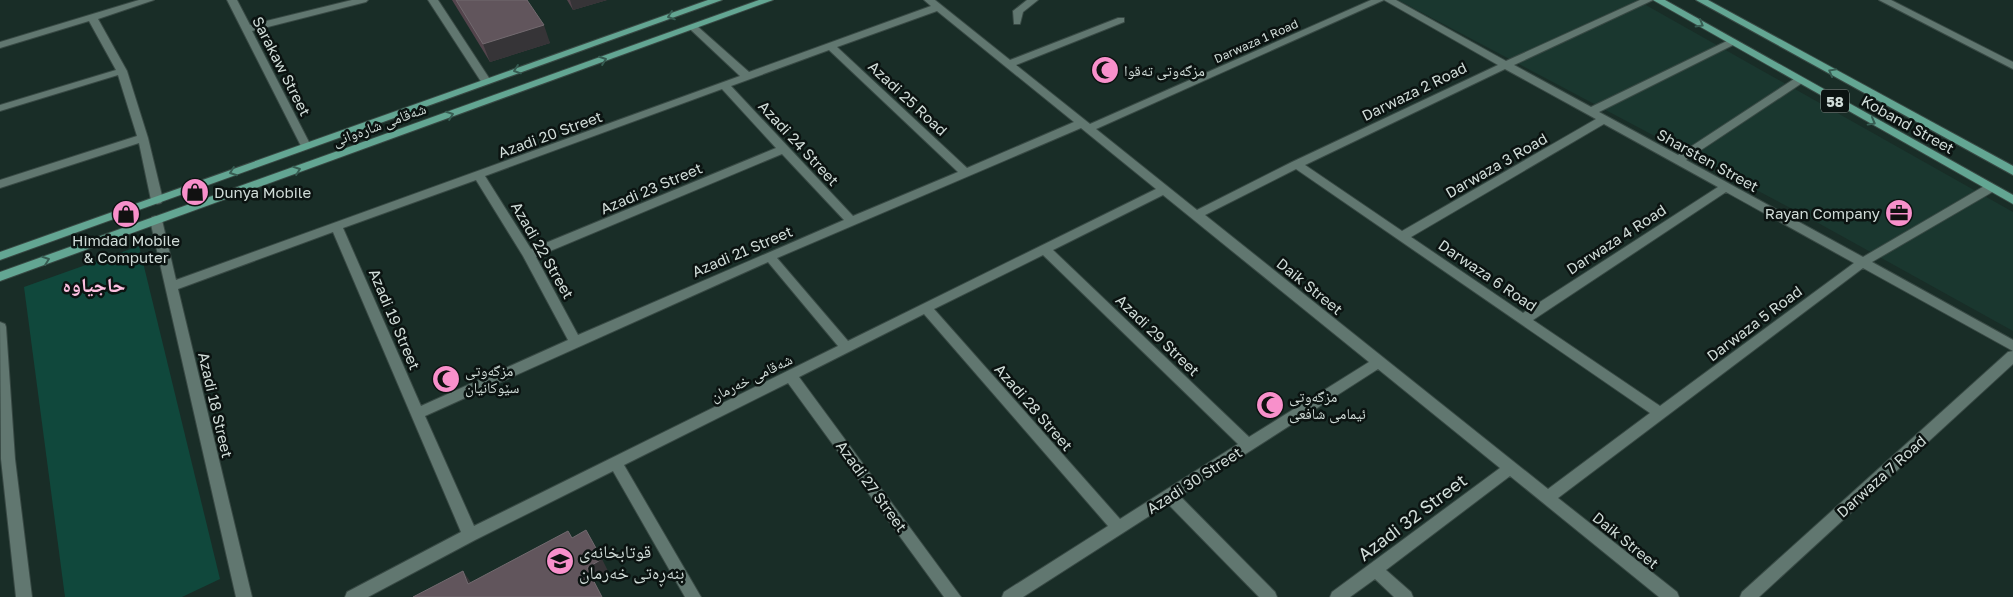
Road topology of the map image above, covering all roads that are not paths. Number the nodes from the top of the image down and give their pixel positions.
1 (149, 0) edge
2 (232, 0) edge
3 (363, 0) edge
4 (433, 0) edge
5 (717, 0) edge
6 (768, 0) edge
7 (1032, 0) edge
8 (1379, 0) edge
9 (1389, 0) edge
10 (1648, 0) edge
11 (1658, 0) edge
12 (1701, 0) edge
13 (1884, 0) edge
14 (934, 3) edge
15 (92, 17) junction
16 (1121, 20) dead end
17 (1017, 22) dead end
18 (694, 28) junction
19 (247, 29) junction
20 (1732, 42) junction
21 (0, 45) edge
22 (830, 46) junction
23 (1008, 64) junction
24 (1504, 64) junction
25 (2013, 66) edge
26 (122, 71) junction
27 (748, 77) junction
28 (486, 80) junction
29 (1798, 80) junction
30 (724, 86) junction
31 (0, 108) edge
32 (1590, 112) junction
33 (1604, 119) junction
34 (1085, 126) junction
35 (143, 138) junction
36 (306, 146) junction
37 (783, 149) junction
38 (1678, 160) junction
39 (1296, 164) junction
40 (2013, 171) edge
41 (966, 173) junction
42 (479, 175) junction
43 (0, 184) edge
44 (1726, 187) junction
45 (1990, 188) junction
46 (1165, 189) junction
47 (157, 200) junction
48 (2013, 200) edge
49 (1196, 215) junction
50 (156, 220) junction
51 (852, 222) junction
52 (337, 227) junction
53 (1403, 236) junction
54 (1045, 249) junction
55 (529, 255) junction
56 (0, 256) edge
57 (770, 257) junction
58 (1862, 262) junction
59 (0, 277) edge
60 (172, 287) junction
61 (926, 308) junction
62 (1524, 319) junction
63 (0, 327) edge
64 (576, 343) junction
65 (2013, 346) edge
66 (846, 348) junction
67 (2013, 356) edge
68 (1, 361) edge
69 (1378, 362) junction
70 (790, 376) junction
71 (418, 413) junction
72 (1660, 413) junction
73 (1248, 445) junction
74 (4, 461) edge
75 (615, 462) junction
76 (1510, 468) junction
77 (1170, 496) junction
78 (1547, 498) junction
79 (1118, 528) junction
80 (470, 534) junction
81 (1375, 569) junction
82 (24, 597) edge
83 (244, 597) edge
84 (353, 597) edge
85 (693, 597) edge
86 (953, 597) edge
87 (1010, 597) edge
88 (1269, 597) edge
89 (1338, 597) edge
90 (1405, 597) edge
91 (1671, 597) edge
92 (1748, 597) edge

1 - 15 street
2 - 19 street, Sarakaw Street
3 - 19 street
4 - 28 street
5 -> 28 main road, شەقامی شارەوانی
6 - 18 main road, شەقامی شارەوانی
7 - 17 street
8 - 34 street, Darwaza 1 Road
9 - 24 street, Sharsten Street
10 - 24 street, Darwaza 2 Road
11 -> 20 main road, Koband Street / 58
40 -> 12 main road, Koband Street / 58
13 - 25 street
14 - 22 street, Azadi 20 Street
14 - 23 street, Daik Street
15 - 21 street
15 - 26 street
16 - 23 street
18 - 27 street
50 -> 18 main road, شەقامی شارەوانی
19 - 36 street, Sarakaw Street
20 - 29 main road, Koband Street / 58
20 - 32 street
22 - 27 street, Azadi 20 Street
22 - 41 street, Azadi 25 Road
23 - 34 street, Daik Street
24 - 32 street, Sharsten Street
24 - 39 street, Darwaza 2 Road
26 - 31 street
26 - 35 street
27 - 30 street, Azadi 20 Street
28 - 36 main road, شەقامی شارەوانی
29 - 38 street
29 -> 45 main road, Koband Street / 58
30 - 37 street, Azadi 24 Street
30 - 42 street, Azadi 20 Street
32 - 33 street, Sharsten Street
33 - 38 street, Sharsten Street
33 - 53 street, Darwaza 3 Road
34 - 41 street, Azadi 21 Street
34 - 46 street, Daik Street
35 - 43 street
35 - 47 street
36 -> 47 main road, شەقامی شارەوانی
37 - 51 street, Azadi 24 Street
37 - 55 street, Azadi 23 Street
38 - 44 street, Sharsten Street
39 - 49 street, Darwaza 2 Road
39 - 53 street, Darwaza 6 Road
41 - 51 street, Azadi 21 Street
42 - 52 street, Azadi 20 Street
42 - 55 street, Azadi 22 Street
44 - 58 street, Sharsten Street
44 - 62 street, Darwaza 4 Road
45 - 48 main road, Koband Street / 58
45 - 58 street, Darwaza 5 Road
46 - 49 street, Daik Street
46 - 54 street, شەقامی خەرمان
47 - 56 main road, شەقامی شارەوانی
49 - 69 street, Daik Street
59 -> 50 main road, شەقامی شارەوانی
50 - 60 street, Azadi 18 Street
51 - 57 street, Azadi 21 Street
52 - 60 street, Azadi 20 Street
52 - 71 street, Azadi 19 Street
53 - 62 street, Darwaza 6 Road
54 - 61 street, شەقامی خەرمان
54 - 73 street, Azadi 29 Street
55 - 64 street, Azadi 22 Street
57 - 64 street, Azadi 21 Street
57 - 66 street
58 - 65 street, Sharsten Street
58 - 72 street, Darwaza 5 Road
60 - 83 street, Azadi 18 Street
61 - 66 street, شەقامی خەرمان
61 - 79 street, Azadi 28 Street
62 - 72 street, Darwaza 6 Road
63 - 68 street
64 - 71 street, Azadi 21 Street
66 - 70 street, شەقامی خەرمان
67 - 92 street, Darwaza 7 Road
68 - 74 street
69 - 73 street, Azadi 30 Street
69 - 76 street, Daik Street
70 - 75 street, شەقامی خەرمان
70 - 86 street, Azadi 27 Street
71 - 80 street, Azadi 19 Street
72 - 78 street, Darwaza 5 Road
73 - 77 street, Azadi 30 Street
74 - 82 street
75 - 80 street, شەقامی خەرمان
75 - 85 street
76 - 78 street, Daik Street
76 - 81 street, Azadi 32 Street
77 - 79 street, Azadi 30 Street
77 - 88 street
78 - 91 street, Daik Street
79 - 87 street, Azadi 30 Street
80 - 84 street, شەقامی خەرمان
81 - 89 street, Azadi 32 Street
81 - 90 street

